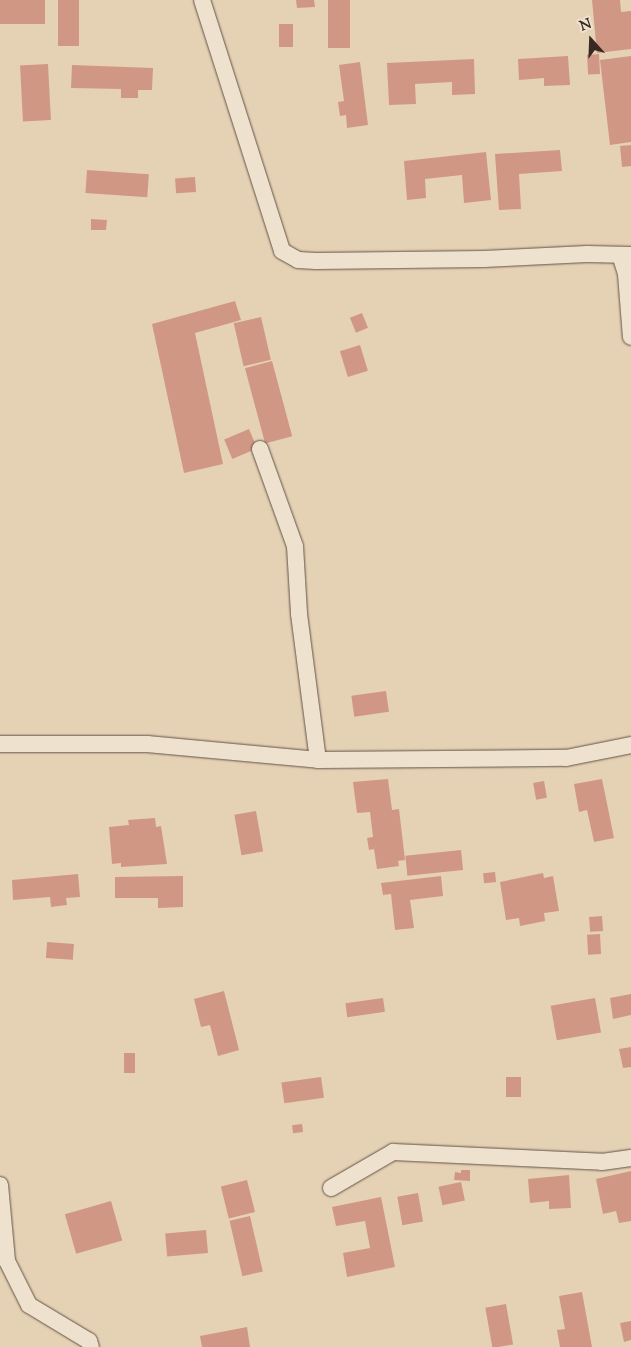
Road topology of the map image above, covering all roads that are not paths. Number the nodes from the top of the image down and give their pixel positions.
1 (202, 0) edge
2 (626, 255) edge
3 (631, 336) edge
4 (260, 449) dead end
5 (3, 746) edge
6 (631, 746) edge
7 (318, 760) junction
8 (631, 1158) edge
9 (0, 1185) edge
10 (330, 1188) dead end
11 (91, 1347) edge

1 - 2 street
2 - 3 street
4 - 7 street
5 - 7 street
6 - 7 street
8 - 10 street
9 - 11 street

